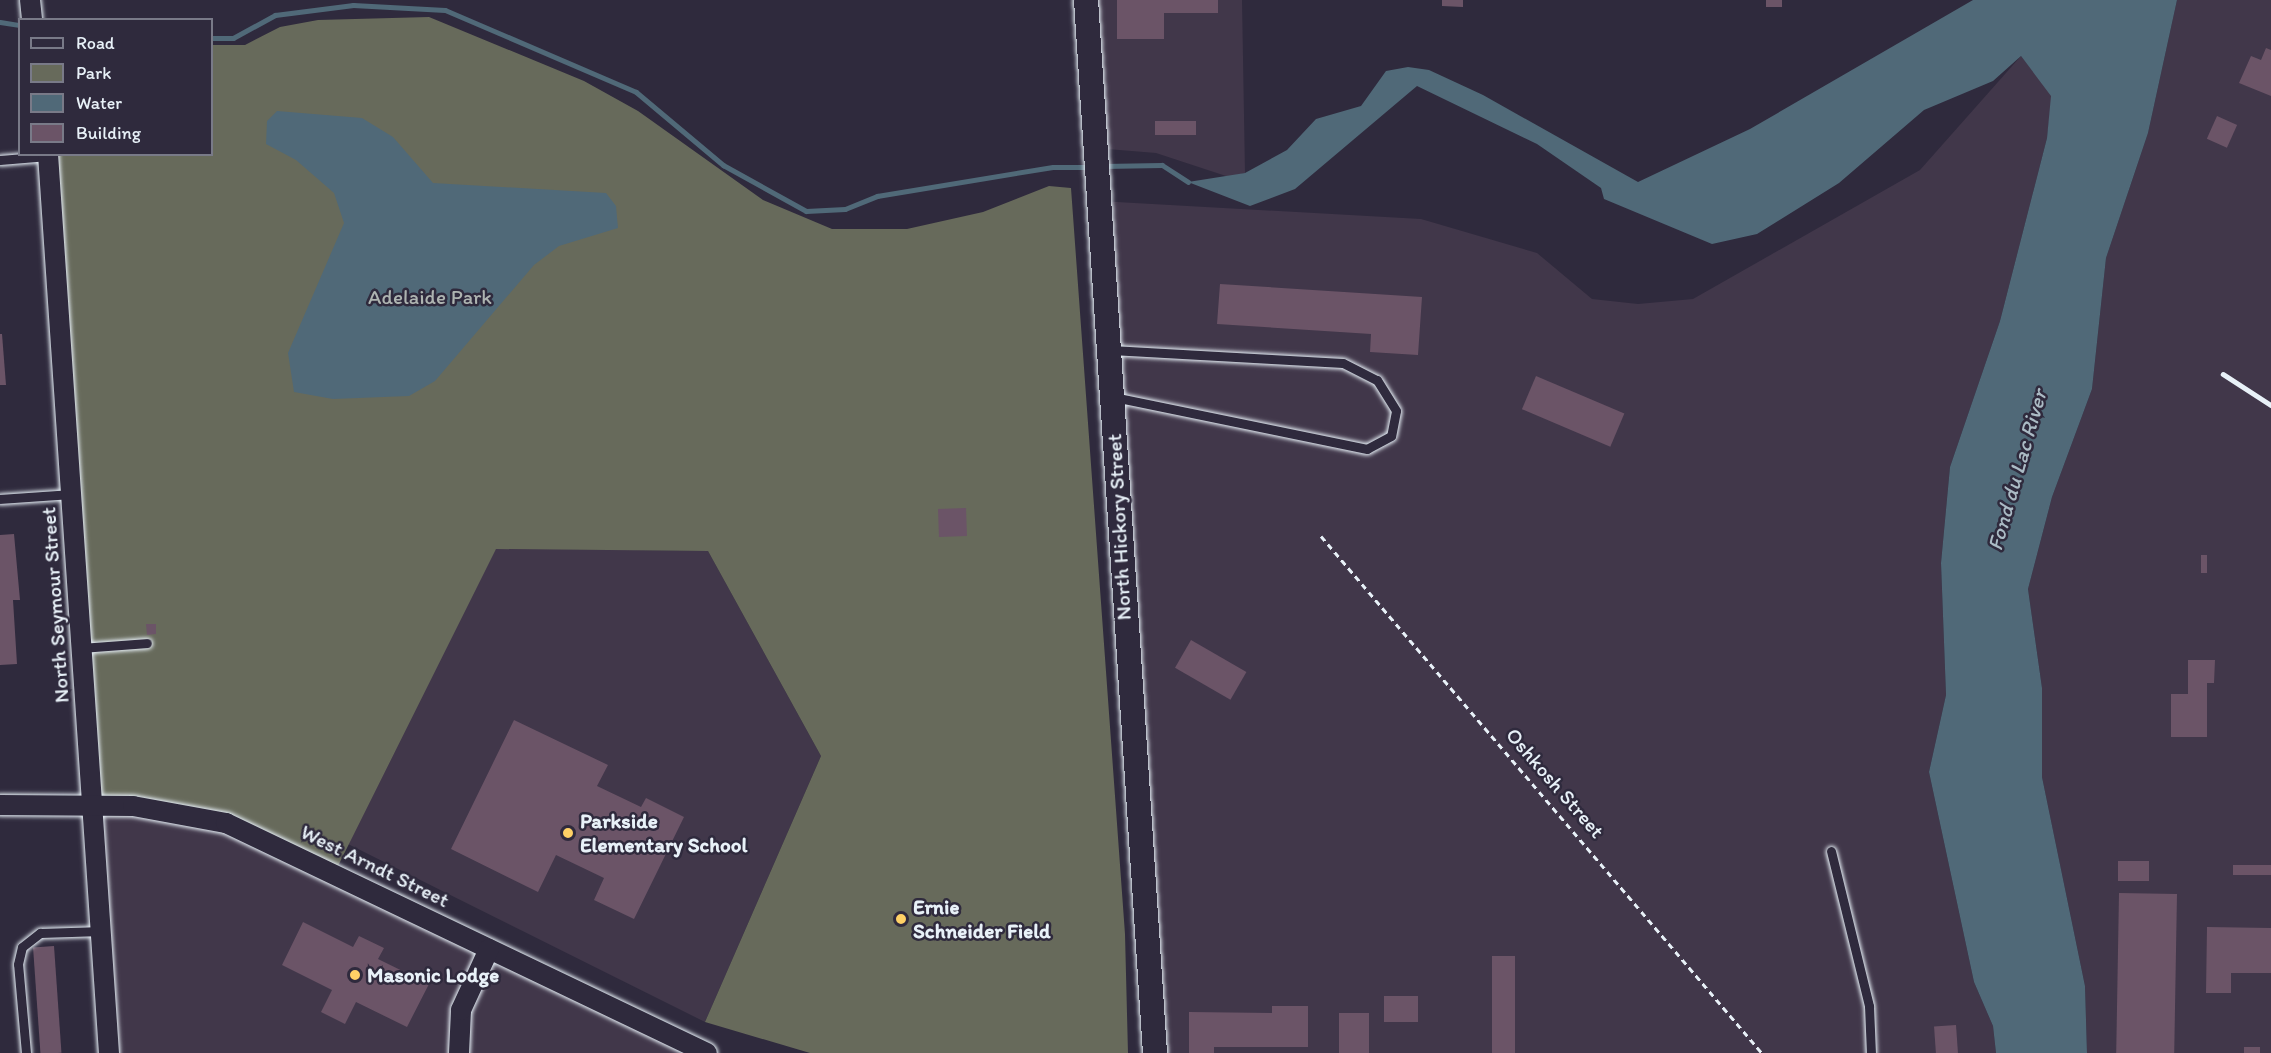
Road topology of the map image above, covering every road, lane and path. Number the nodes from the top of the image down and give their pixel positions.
1 (1086, 0) edge
2 (38, 156) edge
3 (48, 156) edge
4 (0, 160) edge
5 (1109, 350) junction
6 (1112, 397) junction
7 (71, 494) junction
8 (0, 499) edge
9 (1321, 536) dead end
10 (147, 643) dead end
11 (82, 648) junction
12 (0, 805) edge
13 (93, 806) junction
14 (1832, 851) dead end
15 (102, 931) junction
16 (489, 949) junction
17 (698, 1051) edge
18 (26, 1053) edge
19 (109, 1053) edge
20 (459, 1053) edge
21 (1155, 1053) edge
22 (1762, 1053) edge
23 (1871, 1053) edge

1 - 5 street, North Hickory Street
2 - 4 lane
3 - 7 street, North Seymour Street
5 - 6 street, North Hickory Street
5 - 6 lane
6 - 21 street, North Hickory Street
7 - 8 lane
7 - 11 street, North Seymour Street
9 - 22 path, Oshkosh Street
10 - 11 lane
11 - 13 street, North Seymour Street
12 - 13 street, West Arndt Street
13 - 15 street, North Seymour Street
13 - 16 street, West Arndt Street
14 - 23 lane
15 - 18 lane
15 - 19 street, North Seymour Street
16 - 17 street, West Arndt Street
16 - 20 street

